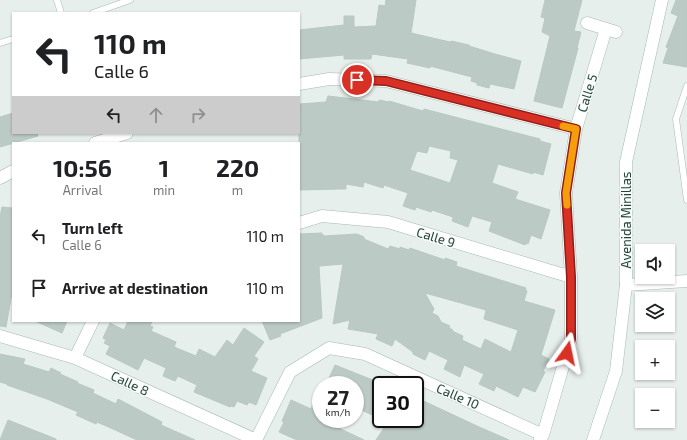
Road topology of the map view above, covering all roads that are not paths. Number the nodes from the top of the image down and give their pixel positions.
1 (57, 0) edge
2 (130, 0) edge
3 (662, 0) edge
4 (61, 12) edge
5 (96, 12) edge
6 (587, 23) dead end
7 (12, 39) edge
8 (0, 43) edge
9 (300, 84) edge
10 (687, 86) edge
11 (576, 129) junction
12 (124, 134) edge
13 (98, 142) edge
14 (12, 172) edge
15 (0, 178) edge
16 (687, 200) edge
17 (300, 223) edge
18 (571, 277) junction
19 (687, 281) edge
20 (626, 285) junction
21 (93, 322) edge
22 (0, 336) edge
23 (75, 358) junction
24 (541, 437) edge
25 (256, 440) edge
26 (593, 440) edge

1 - 4 lane
2 - 5 lane
3 - 20 street, Avenida Minillas
6 - 11 street, Calle 5
7 - 8 lane
9 - 11 street
10 - 16 lane
11 - 18 street, Calle 5
12 - 13 street
14 - 15 street
17 - 18 street, Calle 9
18 - 24 street, Calle 5
19 - 20 street
20 - 26 street, Avenida Minillas
21 - 23 street
22 - 23 street, Calle 8
23 - 25 street, Calle 8
24 - 25 street, Calle 10

